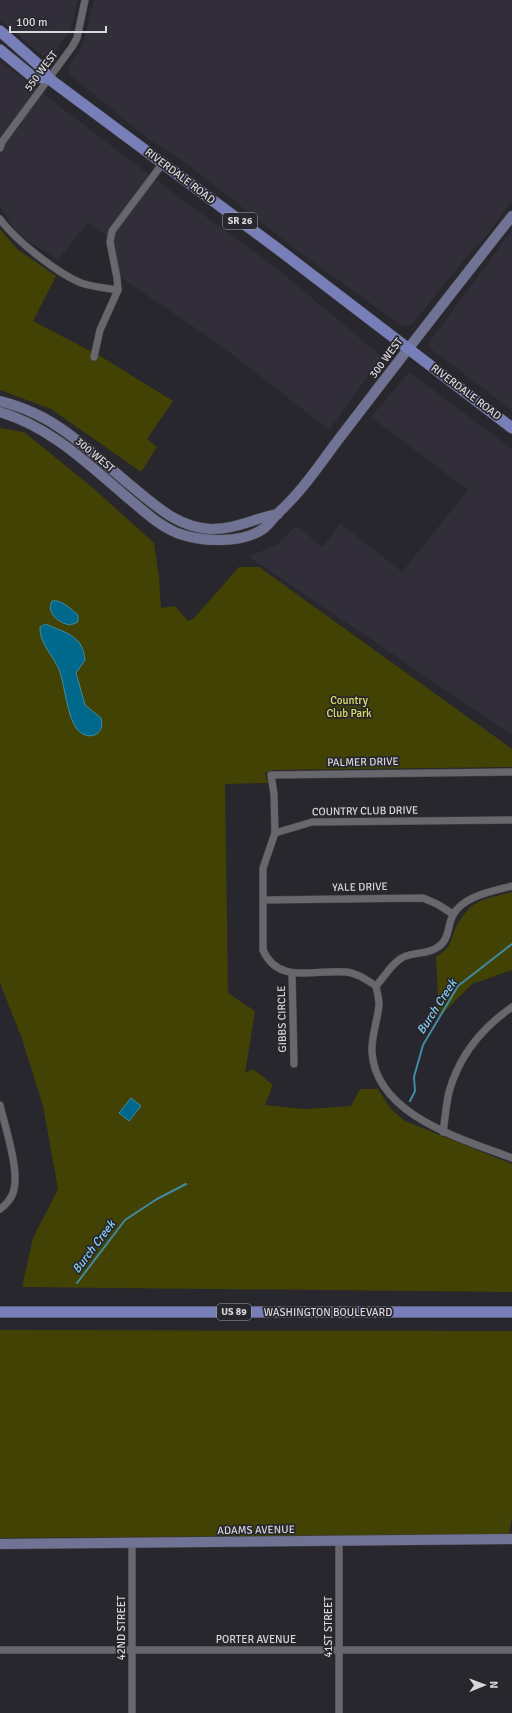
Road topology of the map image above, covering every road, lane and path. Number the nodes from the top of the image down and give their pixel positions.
1 (85, 0) edge
2 (0, 31) edge
3 (0, 50) edge
4 (48, 78) junction
5 (0, 148) edge
6 (163, 163) junction
7 (512, 216) edge
8 (0, 219) edge
9 (118, 290) junction
10 (408, 348) junction
11 (94, 357) dead end
12 (0, 400) edge
13 (0, 412) edge
14 (512, 428) edge
15 (278, 514) junction
16 (512, 772) edge
17 (512, 820) edge
18 (275, 833) junction
19 (512, 886) edge
20 (263, 900) junction
21 (453, 914) junction
22 (292, 973) junction
23 (376, 986) junction
24 (512, 1007) edge
25 (294, 1064) dead end
26 (0, 1105) edge
27 (443, 1132) junction
28 (512, 1158) edge
29 (0, 1209) edge
30 (0, 1312) edge
31 (512, 1312) edge
32 (512, 1539) edge
33 (339, 1541) junction
34 (132, 1543) junction
35 (0, 1544) edge
36 (0, 1650) edge
37 (132, 1650) junction
38 (512, 1650) edge
39 (339, 1651) junction
40 (132, 1713) edge
41 (339, 1713) edge

1 - 4 street, 550 WEST
2 - 4 main road, SR 26
3 - 4 main road
4 - 5 street, 550 WEST
4 - 6 main road, RIVERDALE ROAD / SR 26
6 - 9 street
6 - 10 main road, RIVERDALE ROAD / SR 26
7 - 10 main road, 300 WEST
8 - 9 street
9 - 11 street
10 - 14 main road, RIVERDALE ROAD / SR 26
10 - 15 main road, 300 WEST
12 - 15 main road, 300 WEST
13 - 15 main road, 300 WEST
16 - 18 street, PALMER DRIVE
17 - 18 street, COUNTRY CLUB DRIVE
18 - 20 street
19 - 21 street
20 - 21 street, YALE DRIVE
20 - 22 street
21 - 23 street
22 - 23 street
22 - 25 street, GIBBS CIRCLE
23 - 27 street
24 - 27 street
26 - 29 street
27 - 28 street
30 - 31 main road, WASHINGTON BOULEVARD / US 89
32 - 33 main road, ADAMS AVENUE
33 - 34 main road, ADAMS AVENUE
33 - 39 street, 41ST STREET
34 - 35 main road, ADAMS AVENUE
34 - 37 street, 42ND STREET
36 - 37 street, PORTER AVENUE
37 - 39 street, PORTER AVENUE
37 - 40 street, 42ND STREET
38 - 39 street, PORTER AVENUE
39 - 41 street, 41ST STREET

